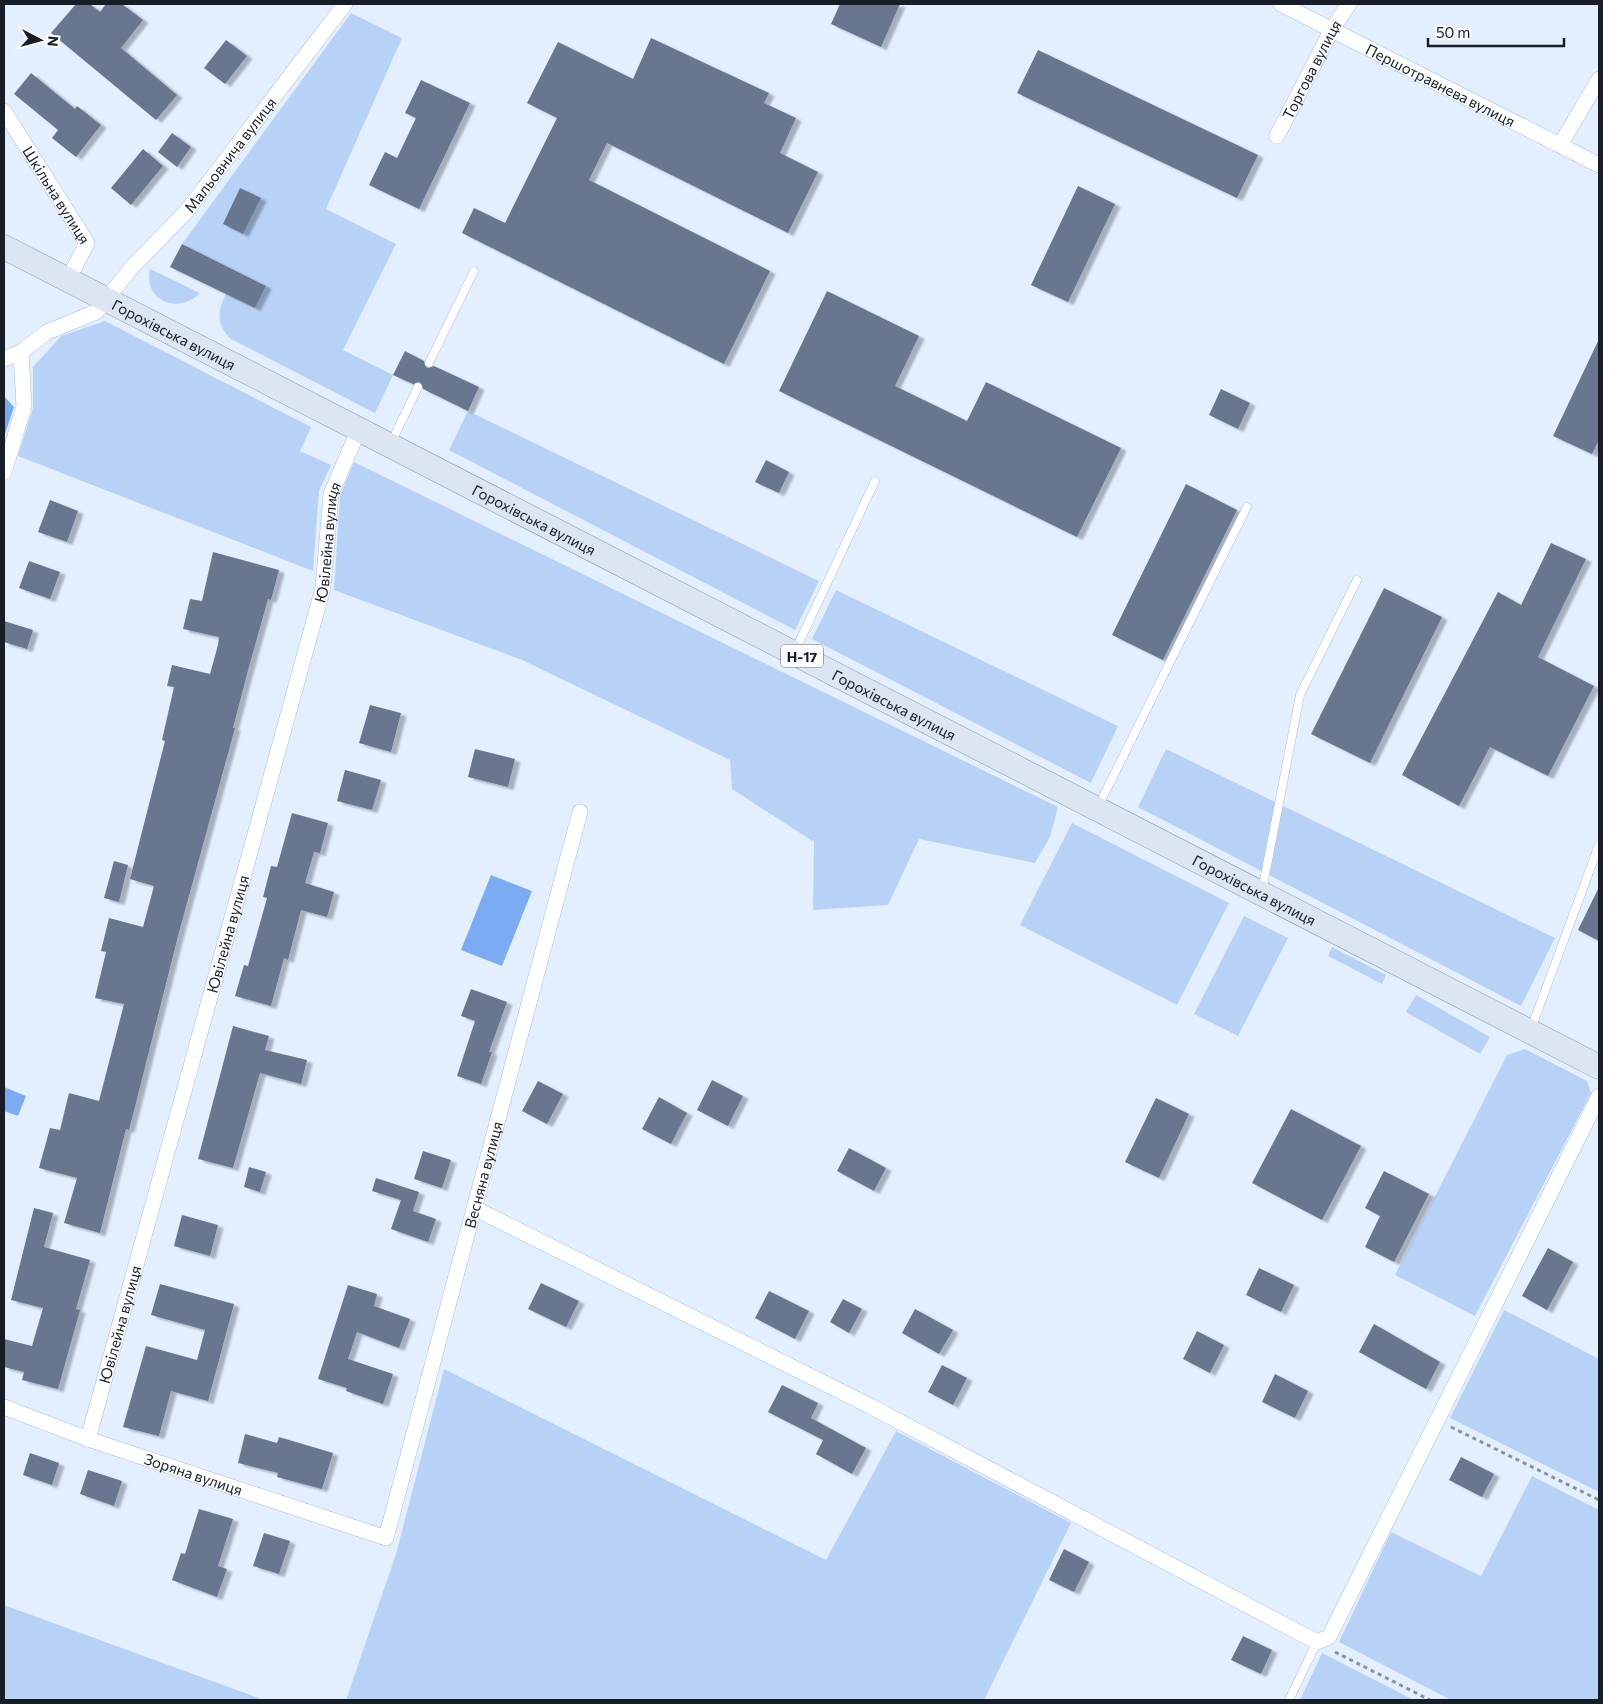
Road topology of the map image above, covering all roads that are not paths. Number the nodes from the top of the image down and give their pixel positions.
1 (345, 4) edge
2 (1281, 4) edge
3 (1349, 4) edge
4 (1332, 29) junction
5 (1599, 79) edge
6 (4, 111) edge
7 (1277, 136) dead end
8 (1560, 145) junction
9 (1599, 165) edge
10 (4, 247) edge
11 (474, 271) dead end
12 (68, 280) junction
13 (106, 299) junction
14 (21, 352) junction
15 (4, 359) edge
16 (429, 363) dead end
17 (418, 387) dead end
18 (359, 429) junction
19 (390, 445) junction
20 (4, 472) edge
21 (875, 481) dead end
22 (1247, 507) dead end
23 (1357, 580) dead end
24 (794, 653) junction
25 (1098, 809) junction
26 (580, 812) dead end
27 (1599, 845) edge
28 (1262, 893) junction
29 (1530, 1031) junction
30 (1599, 1067) edge
31 (1599, 1096) edge
32 (474, 1208) junction
33 (4, 1407) edge
34 (88, 1438) junction
35 (386, 1538) joint
36 (1317, 1642) junction
37 (1289, 1700) edge

1 - 13 street, Мальовнича вулиця
2 - 4 street, Першотравнева вулиця
3 - 4 street, Торгова вулиця
4 - 7 street, Торгова вулиця
4 - 8 street, Першотравнева вулиця
5 - 8 street
6 - 12 street, Шкільна вулиця
8 - 9 street, Першотравнева вулиця
10 - 12 main road, Горохівська вулиця / Н-17
11 - 16 lane
12 - 13 main road, Горохівська вулиця / Н-17
13 - 14 street, Мальовнича вулиця
13 - 18 main road, Горохівська вулиця / Н-17
14 - 15 street, Мальовнича вулиця
14 - 20 street
17 - 19 lane
18 - 19 main road, Горохівська вулиця / Н-17
18 - 34 street, Ювілейна вулиця
19 - 24 main road, Горохівська вулиця / Н-17
21 - 24 lane
22 - 25 lane
23 - 28 lane
24 - 25 main road, Горохівська вулиця / Н-17
25 - 28 main road, Горохівська вулиця / Н-17
26 - 32 street, Весняна вулиця
27 - 29 lane
28 - 29 main road, Горохівська вулиця / Н-17
29 - 30 main road, Горохівська вулиця / Н-17
31 - 36 street
32 - 35 street, Весняна вулиця
32 - 36 street
33 - 34 street, Зоряна вулиця
34 - 35 street, Зоряна вулиця
36 - 37 lane

